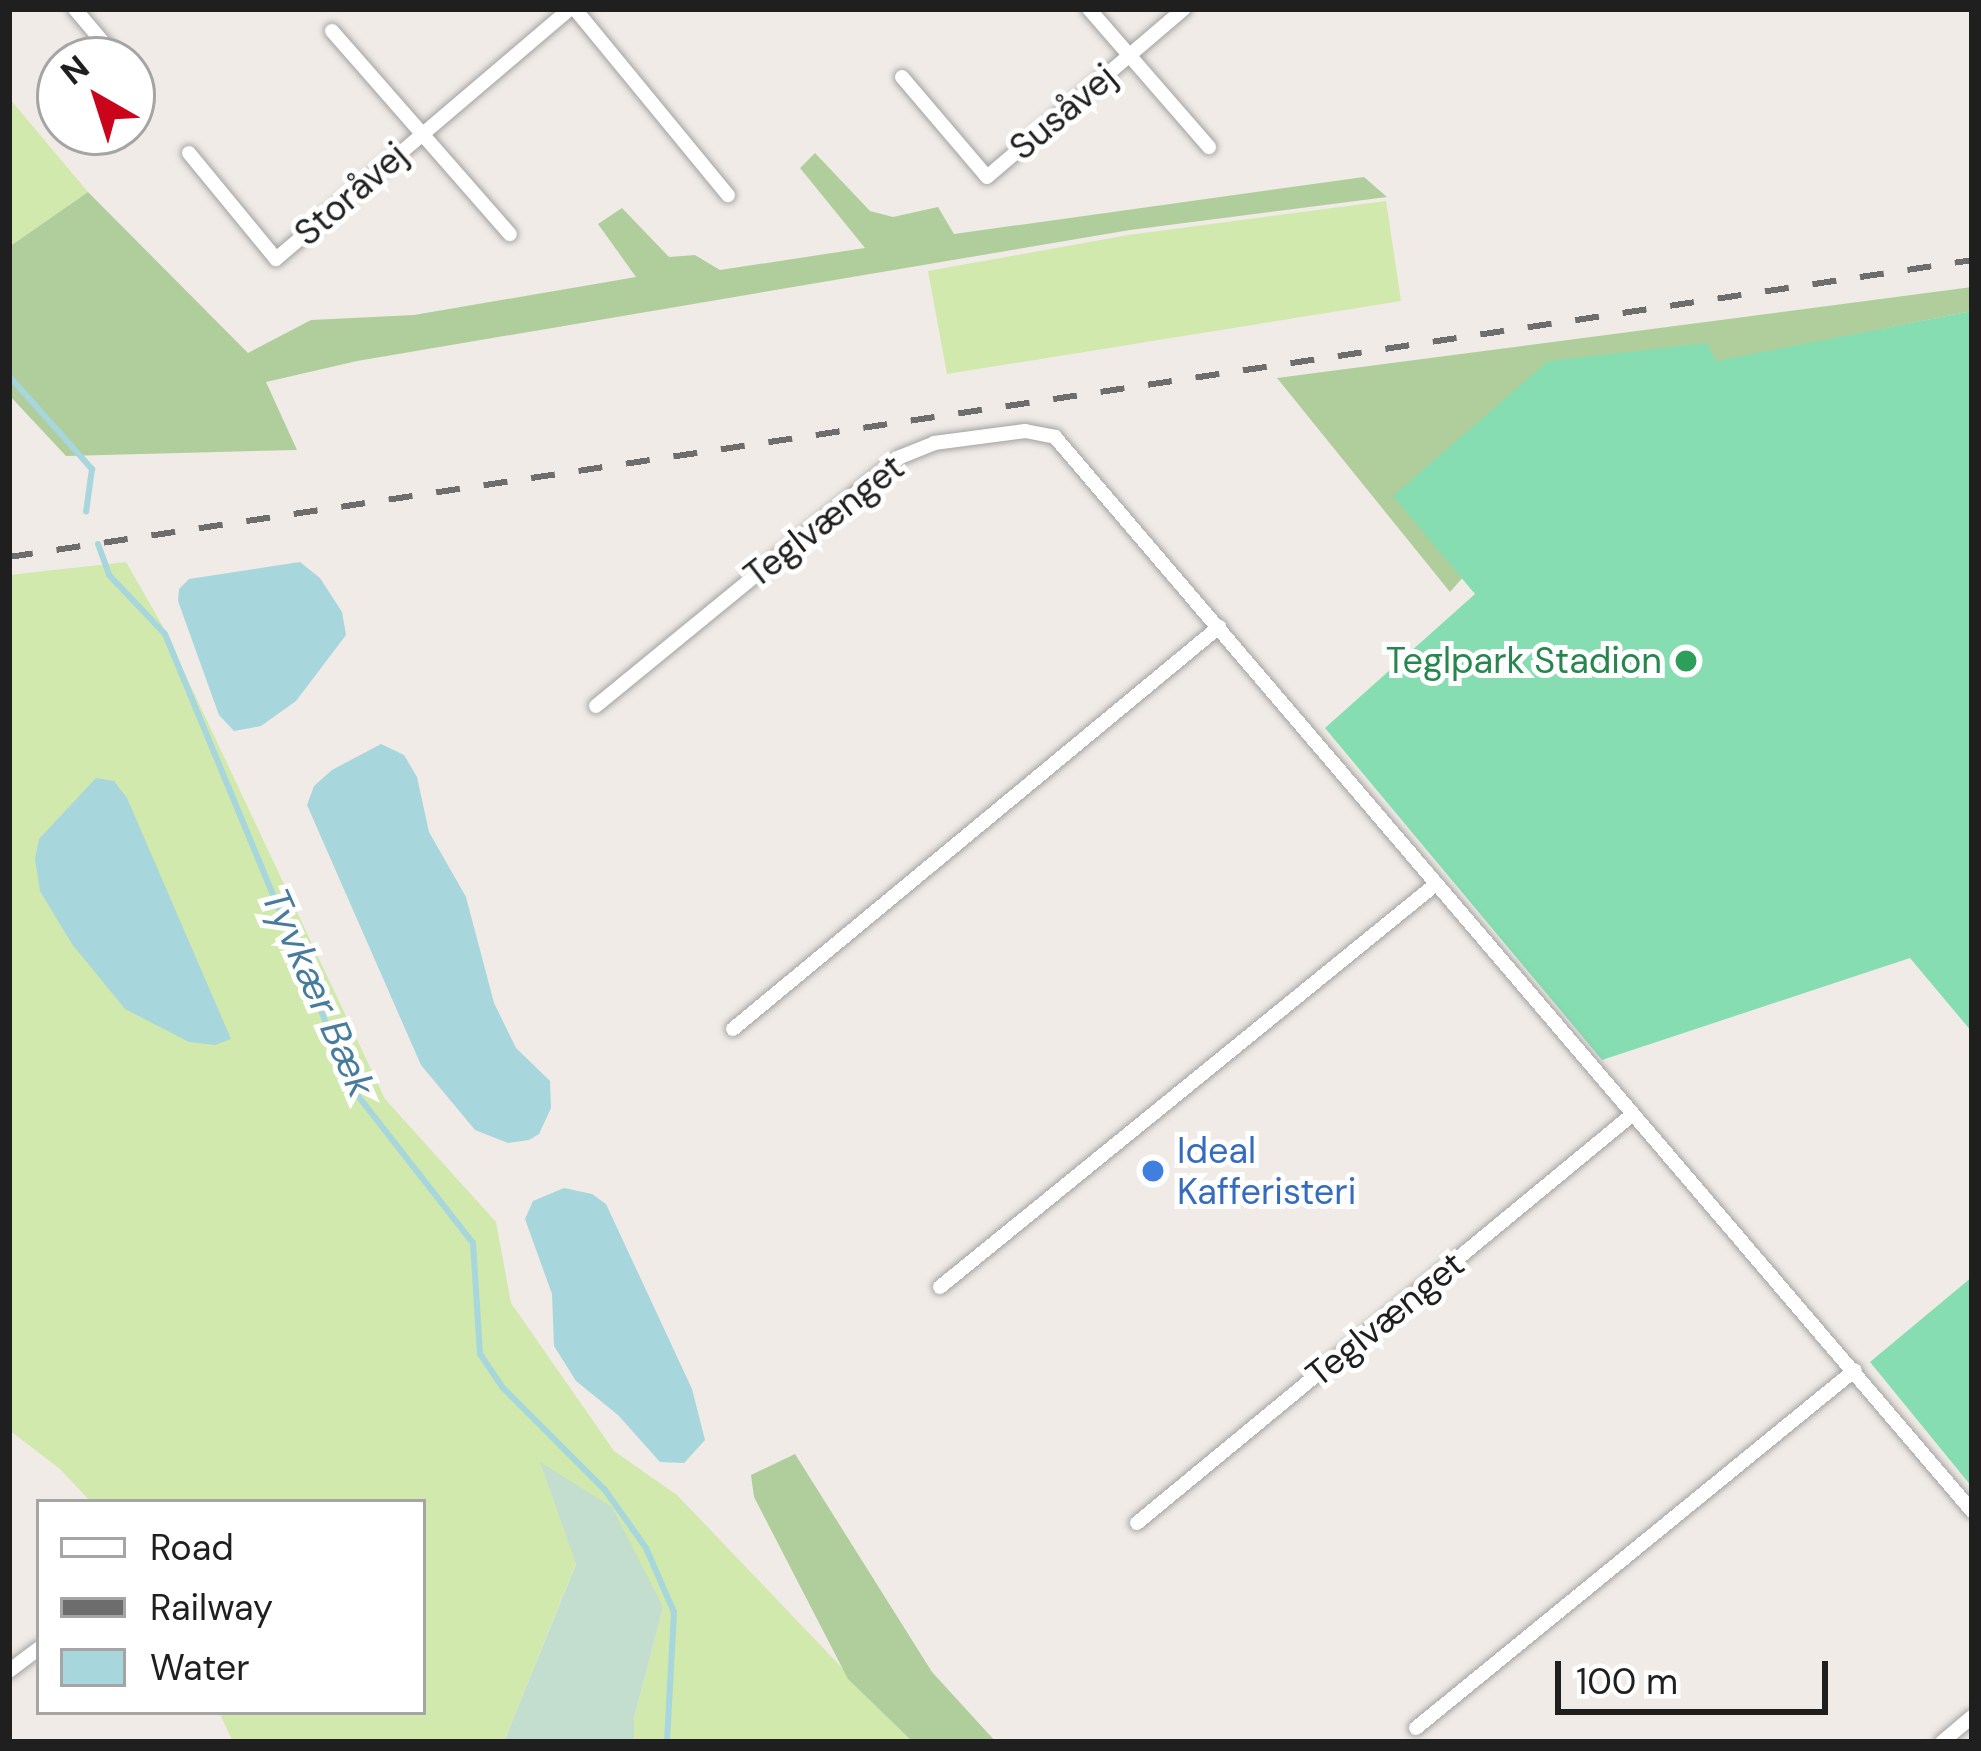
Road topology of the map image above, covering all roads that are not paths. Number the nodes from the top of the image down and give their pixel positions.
1 (75, 9) edge
2 (573, 9) edge
3 (1089, 9) edge
4 (1184, 9) edge
5 (332, 31) dead end
6 (98, 36) edge
7 (1129, 56) junction
8 (902, 77) dead end
9 (422, 133) junction
10 (1209, 147) dead end
11 (189, 153) dead end
12 (728, 195) dead end
13 (510, 234) dead end
14 (1219, 627) junction
15 (596, 706) dead end
16 (1436, 884) junction
17 (733, 1029) dead end
18 (1633, 1114) junction
19 (940, 1287) dead end
20 (1855, 1370) junction
21 (1972, 1511) edge
22 (1137, 1523) dead end
23 (36, 1650) edge
24 (9, 1671) edge
25 (1972, 1718) edge
26 (1416, 1728) dead end
27 (1942, 1742) edge

1 - 6 street
2 - 9 street, Storåvej
2 - 12 street, Storåvej
3 - 7 street, Susåvej
4 - 7 street, Susåvej
5 - 9 street, Storåvej
7 - 8 street, Susåvej
7 - 10 street, Susåvej
9 - 11 street, Storåvej
9 - 13 street, Storåvej
14 - 15 street, Teglvænget
14 - 16 street, Teglvænget
14 - 17 street
16 - 18 street, Teglvænget
16 - 19 street
18 - 20 street, Teglvænget
18 - 22 street, Teglvænget
20 - 21 street, Teglvænget
20 - 26 street
23 - 24 street
25 - 27 street

